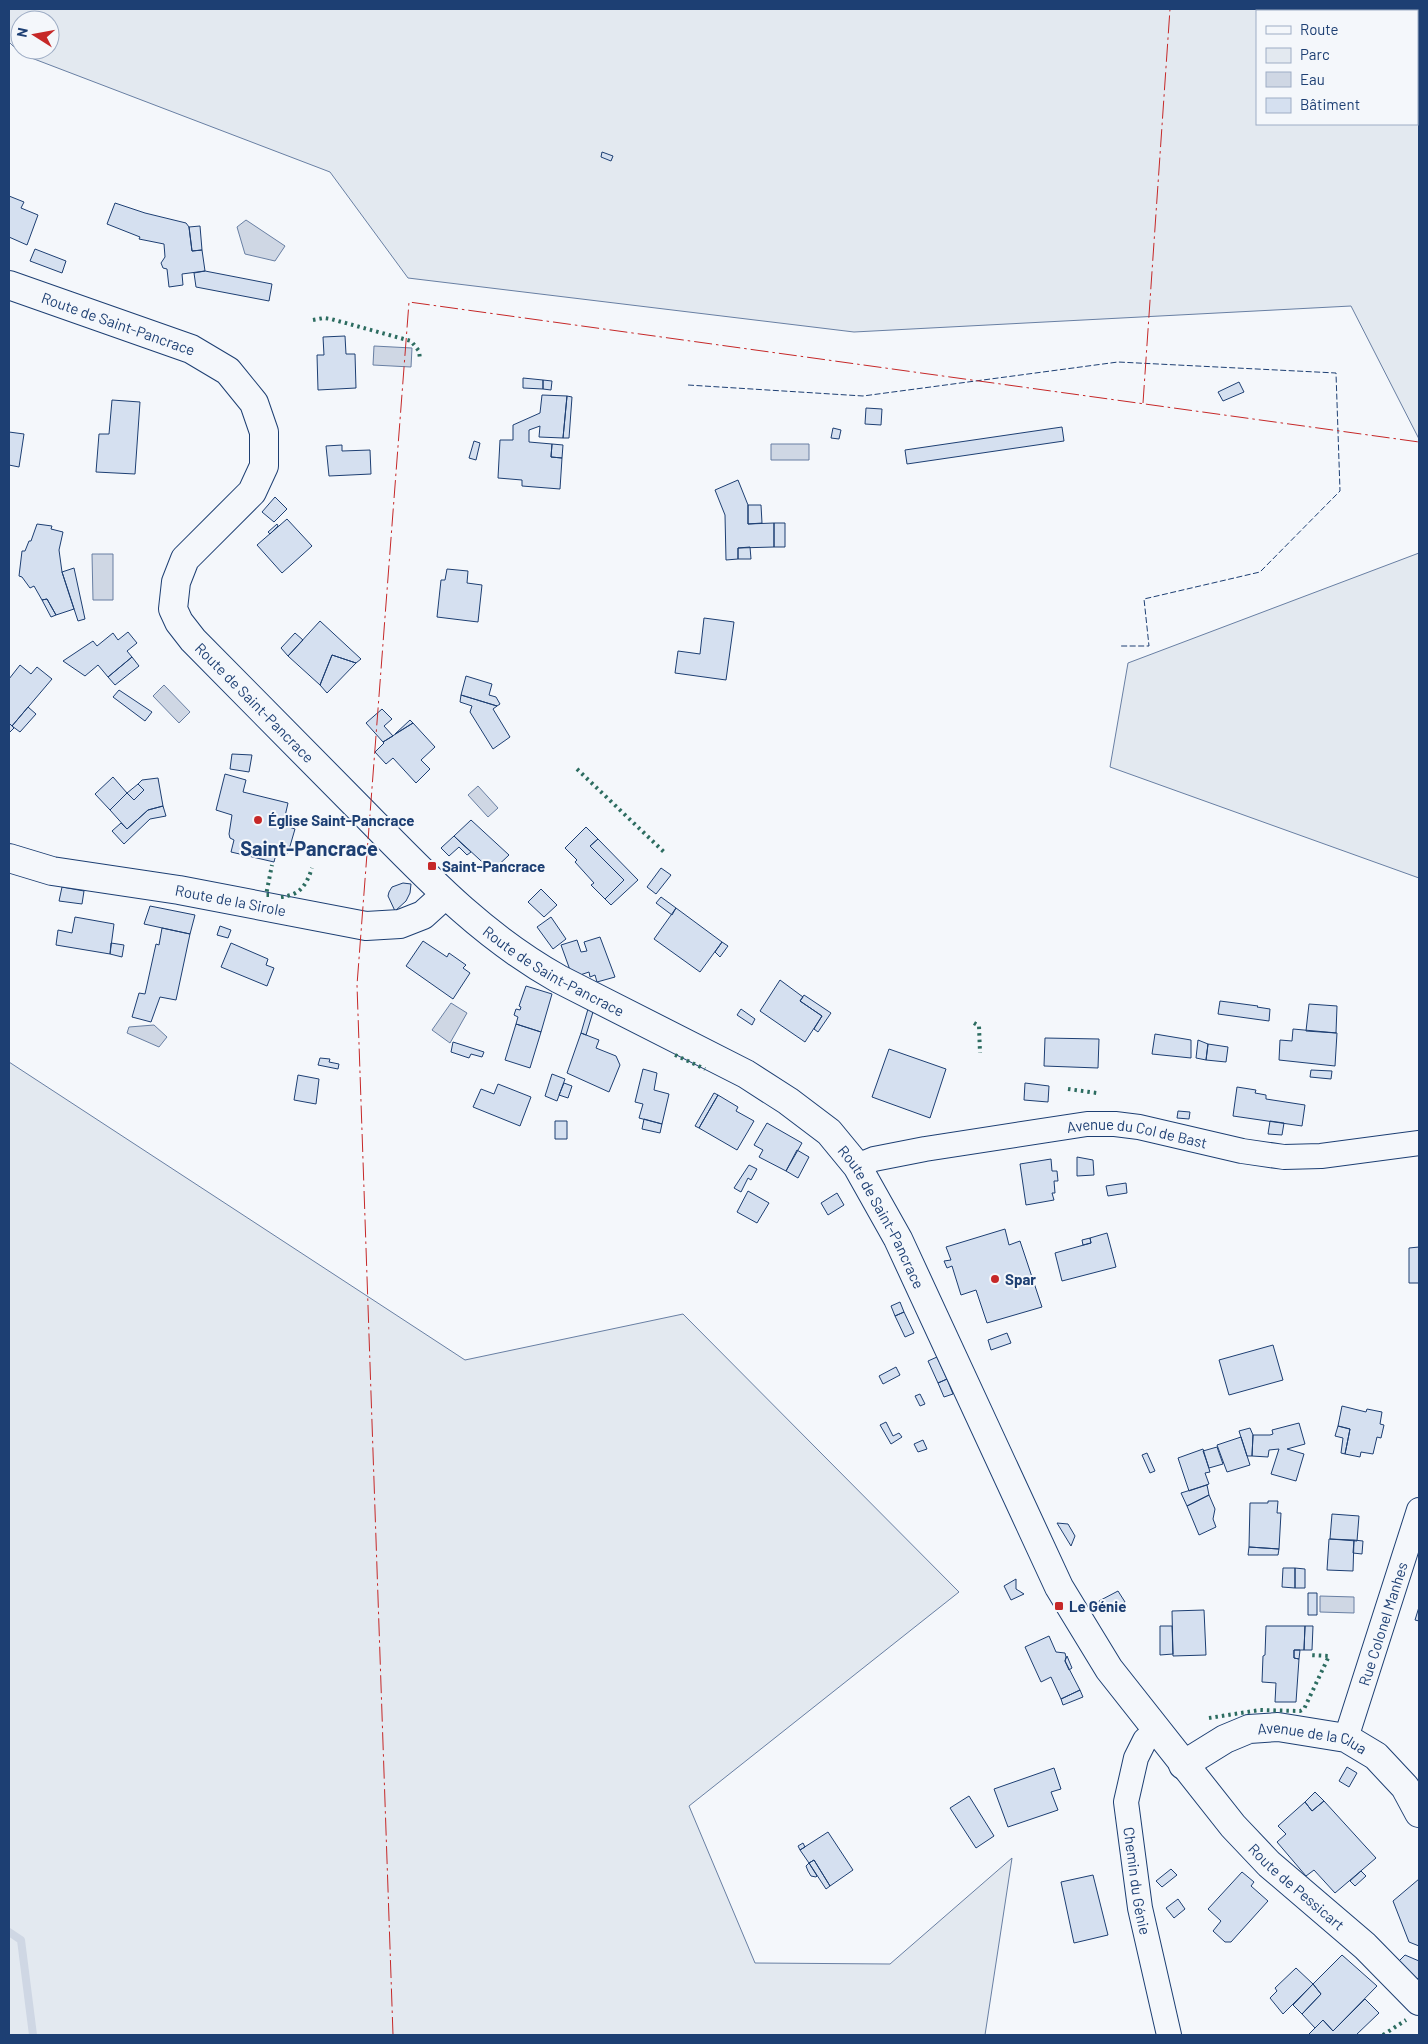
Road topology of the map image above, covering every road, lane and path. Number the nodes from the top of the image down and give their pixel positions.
1 (9, 285) edge
2 (9, 858) edge
3 (445, 895) junction
4 (1419, 1144) edge
5 (857, 1166) junction
6 (1419, 1510) edge
7 (1156, 1730) junction
8 (1346, 1738) junction
9 (1183, 1764) junction
10 (1419, 1813) edge
11 (1419, 2001) edge
12 (1169, 2035) edge

1 - 3 street, Route de Saint-Pancrace
2 - 3 street, Route de la Sirole
3 - 5 street, Route de Saint-Pancrace
4 - 5 street, Avenue du Col de Bast
5 - 7 street, Route de Saint-Pancrace
6 - 8 street, Rue Colonel Manhes
7 - 9 street, Route de Saint-Pancrace
7 - 12 street, Chemin du Génie
8 - 9 street, Avenue de la Clua
8 - 10 street, Avenue de la Clua
9 - 11 street, Route de Pessicart

